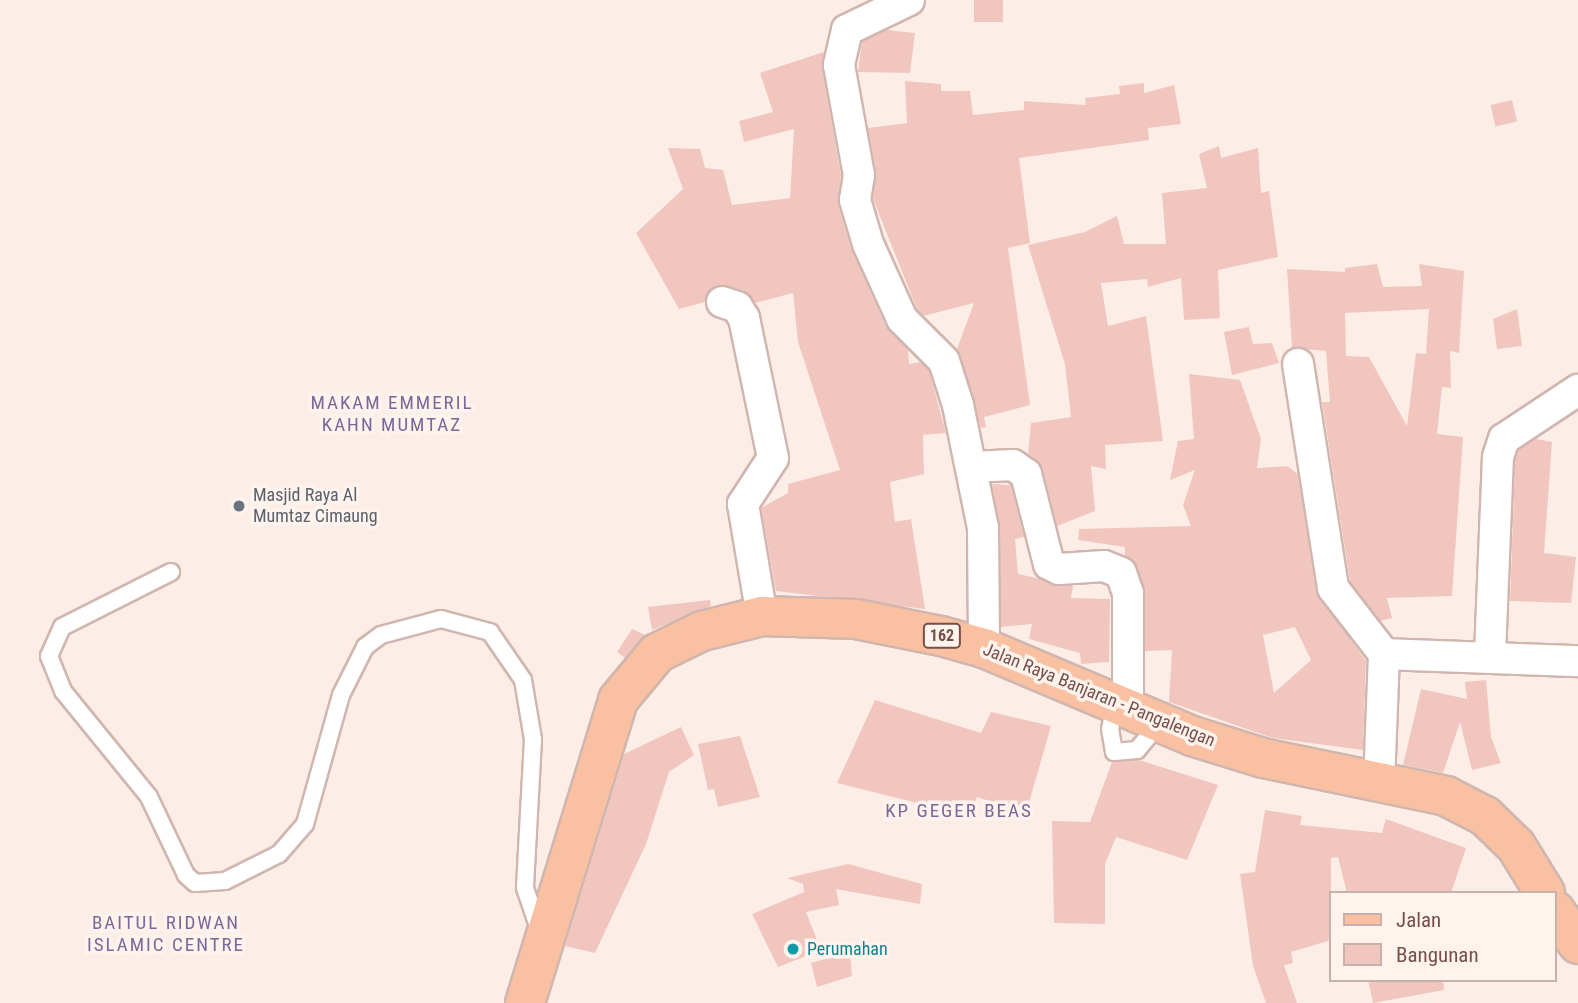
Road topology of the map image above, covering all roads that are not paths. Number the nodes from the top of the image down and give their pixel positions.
1 (909, 0) edge
2 (722, 302) dead end
3 (1298, 364) dead end
4 (1578, 390) edge
5 (971, 467) junction
6 (171, 572) dead end
7 (762, 617) junction
8 (984, 648) junction
9 (1384, 654) junction
10 (1490, 655) junction
11 (1578, 661) edge
12 (1134, 712) junction
13 (1379, 782) junction
14 (1544, 891) edge
15 (1557, 914) edge
16 (542, 938) junction
17 (1578, 944) edge
18 (525, 1003) edge

1 - 5 street
2 - 7 street
3 - 9 street
4 - 10 street
5 - 8 street
5 - 12 street
6 - 16 lane
7 - 8 main road, Jalan Raya Banjaran - Pangalengan / 162
7 - 16 main road, Jalan Raya Banjaran - Pangalengan / 162
8 - 12 main road, Jalan Raya Banjaran - Pangalengan / 162
9 - 10 street
9 - 13 street
10 - 11 street
12 - 13 main road, Jalan Raya Banjaran - Pangalengan / 162
13 - 14 main road, Jalan Raya Banjaran - Pangalengan / 162
15 - 17 main road
16 - 18 main road, Jalan Raya Banjaran - Pangalengan / 162

